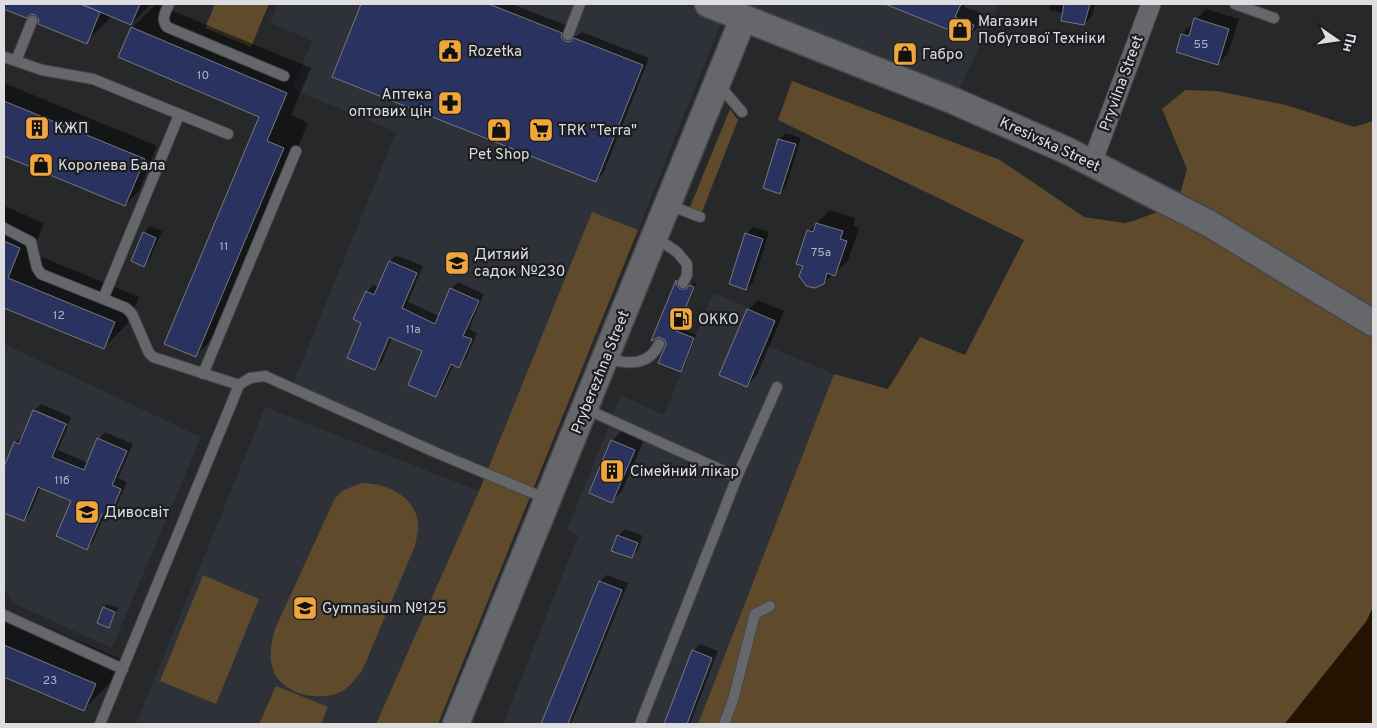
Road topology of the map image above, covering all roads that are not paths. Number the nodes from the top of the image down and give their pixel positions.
1 (169, 4) edge
2 (580, 4) edge
3 (1151, 4) edge
4 (1235, 4) edge
5 (715, 5) edge
6 (1274, 18) dead end
7 (743, 19) junction
8 (32, 21) dead end
9 (568, 35) dead end
10 (4, 57) edge
11 (16, 61) junction
12 (284, 76) dead end
13 (717, 83) junction
14 (742, 112) dead end
15 (179, 115) junction
16 (228, 134) dead end
17 (296, 151) dead end
18 (1092, 163) junction
19 (668, 205) junction
20 (700, 217) dead end
21 (4, 228) edge
22 (654, 237) junction
23 (684, 283) dead end
24 (103, 299) junction
25 (1373, 323) edge
26 (659, 344) dead end
27 (605, 359) junction
28 (203, 374) junction
29 (239, 385) junction
30 (777, 387) dead end
31 (585, 409) junction
32 (737, 477) junction
33 (548, 499) junction
34 (770, 606) dead end
35 (4, 614) edge
36 (123, 669) junction
37 (100, 724) edge
38 (456, 724) edge
39 (640, 724) edge
40 (724, 724) edge

1 - 12 lane
2 - 9 lane
3 - 18 street, Pryvilna Street
4 - 6 lane
5 - 7 street, Kresivska Street
7 - 13 street, Pryberezhna Street
7 - 18 street, Kresivska Street
8 - 11 lane
10 - 11 lane
11 - 15 lane
13 - 14 lane
13 - 19 street, Pryberezhna Street
15 - 16 lane
15 - 24 lane
17 - 28 lane
18 - 25 street, Kresivska Street
19 - 20 lane
19 - 22 street, Pryberezhna Street
21 - 24 lane
22 - 23 lane
22 - 27 street, Pryberezhna Street
24 - 28 lane
26 - 27 lane
27 - 31 street, Pryberezhna Street
28 - 29 lane
29 - 33 lane
29 - 36 lane
30 - 32 lane
31 - 32 lane
31 - 33 street, Pryberezhna Street
32 - 39 lane
33 - 38 street, Pryberezhna Street
34 - 40 lane
35 - 36 lane
36 - 37 lane

